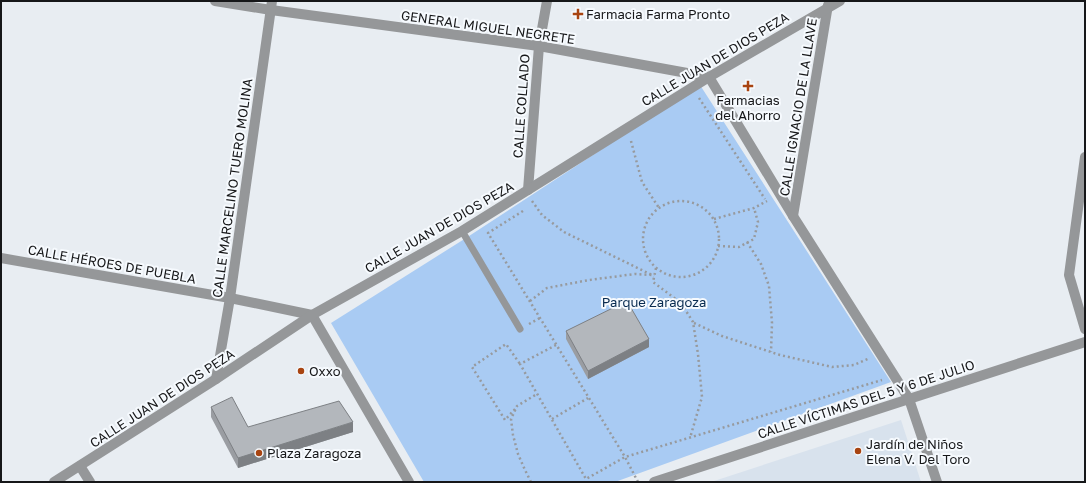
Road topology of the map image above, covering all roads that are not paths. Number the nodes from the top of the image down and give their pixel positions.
1 (215, 1) edge
2 (547, 1) edge
3 (840, 1) edge
4 (828, 5) edge
5 (271, 6) edge
6 (539, 46) junction
7 (709, 77) junction
8 (1085, 157) edge
9 (528, 190) junction
10 (793, 216) junction
11 (462, 231) junction
12 (1, 258) edge
13 (230, 298) junction
14 (312, 315) junction
15 (520, 329) dead end
16 (1085, 329) edge
17 (1085, 342) edge
18 (216, 379) junction
19 (909, 398) junction
20 (80, 466) junction
21 (54, 482) edge
22 (90, 482) edge
23 (409, 482) edge
24 (654, 482) edge
25 (937, 482) edge

1 - 5 street, GENERAL MIGUEL NEGRETE
2 - 6 street, CALLE COLLADO
3 - 4 street, CALLE JUAN DE DIOS PEZA
4 - 7 street, CALLE JUAN DE DIOS PEZA
4 - 10 street, CALLE IGNACIO DE LA LLAVE
5 - 6 street, GENERAL MIGUEL NEGRETE
5 - 13 street, CALLE MARCELINO TUERO MOLINA
6 - 7 street, GENERAL MIGUEL NEGRETE
6 - 9 street, CALLE COLLADO
7 - 9 street, CALLE JUAN DE DIOS PEZA
7 - 10 street, CALLE IGNACIO DE LA LLAVE
8 - 16 street
9 - 11 street, CALLE JUAN DE DIOS PEZA
10 - 19 street, CALLE IGNACIO DE LA LLAVE
11 - 14 street, CALLE JUAN DE DIOS PEZA
11 - 15 lane
12 - 13 street, CALLE HÉROES DE PUEBLA
13 - 14 street, CALLE HÉROES DE PUEBLA
13 - 18 street, CALLE MARCELINO TUERO MOLINA
14 - 18 street, CALLE JUAN DE DIOS PEZA
14 - 23 street
17 - 19 street, CALLE VÍCTIMAS DEL 5 Y 6 DE JULIO
18 - 20 street, CALLE JUAN DE DIOS PEZA
19 - 24 street, CALLE VÍCTIMAS DEL 5 Y 6 DE JULIO
19 - 25 street, CALLE IGNACIO DE LA LLAVE
20 - 21 street, CALLE JUAN DE DIOS PEZA
20 - 22 street

